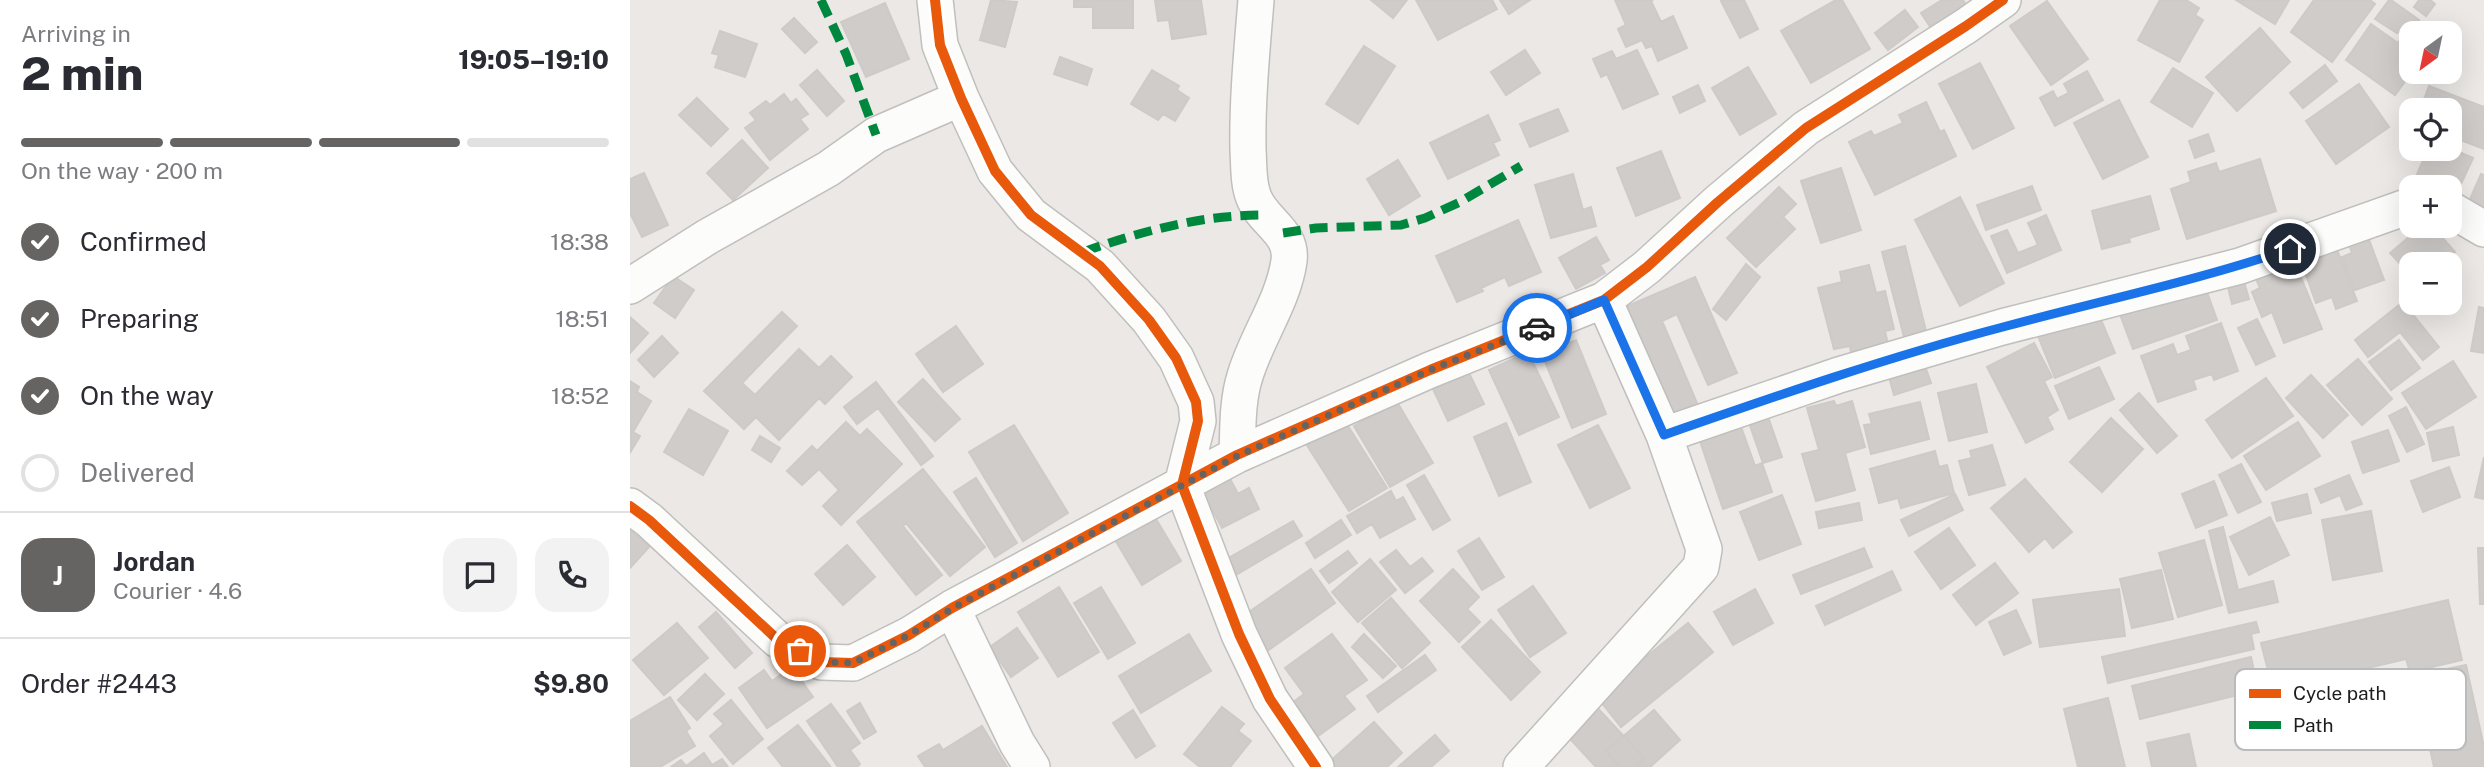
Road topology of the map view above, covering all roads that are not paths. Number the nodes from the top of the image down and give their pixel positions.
1 (935, 0) edge
2 (1256, 0) edge
3 (2003, 0) edge
4 (961, 98) junction
5 (2399, 210) edge
6 (2462, 216) edge
7 (2484, 229) edge
8 (630, 286) edge
9 (1604, 300) junction
10 (1664, 435) junction
11 (1237, 456) junction
12 (1182, 485) junction
13 (630, 506) edge
14 (953, 608) junction
15 (1032, 767) edge
16 (1317, 767) edge
17 (1521, 767) edge

1 - 4 street
2 - 11 street
3 - 9 street
4 - 8 street
4 - 12 street
5 - 10 street
6 - 7 street
9 - 10 street
9 - 11 street
10 - 17 street
11 - 12 street
12 - 14 street
12 - 16 street
13 - 14 street
14 - 15 street

